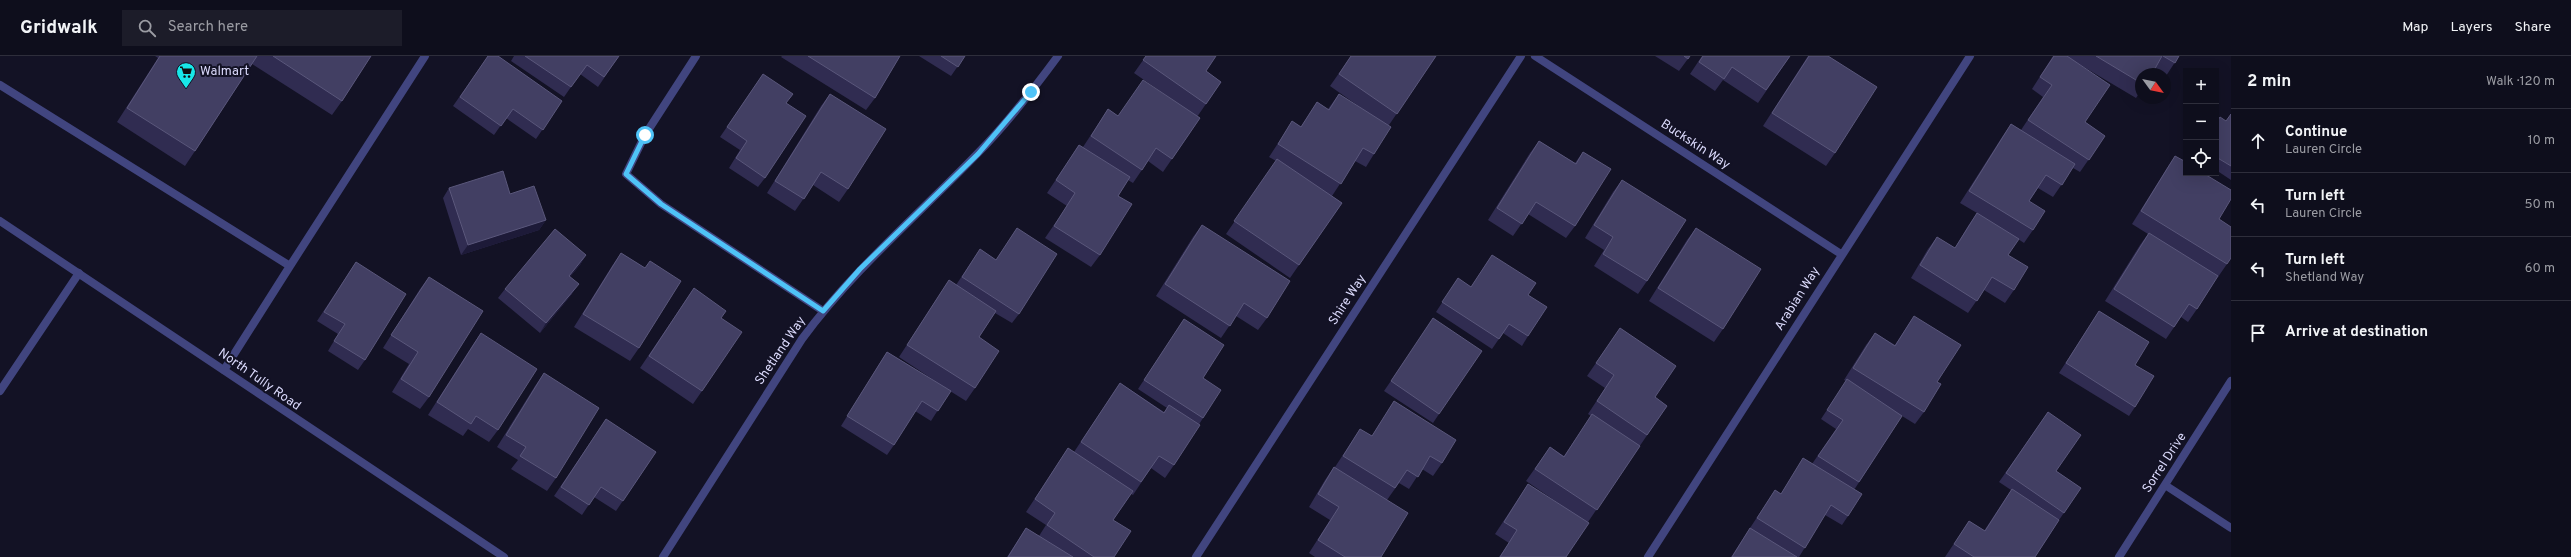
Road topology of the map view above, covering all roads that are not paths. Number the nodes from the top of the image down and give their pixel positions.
1 (425, 56) edge
2 (696, 56) edge
3 (1058, 56) edge
4 (1521, 56) edge
5 (1535, 56) edge
6 (1970, 56) edge
7 (0, 85) edge
8 (0, 222) edge
9 (1841, 254) junction
10 (290, 266) junction
11 (79, 273) junction
12 (823, 311) junction
13 (224, 370) junction
14 (2231, 381) edge
15 (0, 391) edge
16 (2164, 485) junction
17 (2231, 528) edge
18 (500, 556) edge
19 (663, 557) edge
20 (1196, 557) edge
21 (1648, 557) edge
22 (2119, 557) edge

1 - 10 street
2 - 12 street
3 - 12 street, Shetland Way
4 - 20 street, Shire Way
5 - 9 street, Buckskin Way
6 - 9 street, Arabian Way
7 - 10 street
8 - 11 street, North Tully Road
9 - 21 street, Arabian Way
10 - 13 street
11 - 13 street, North Tully Road
11 - 15 street
12 - 19 street, Shetland Way
13 - 18 street, North Tully Road
14 - 16 street, Sorrel Drive
16 - 17 street
16 - 22 street, Sorrel Drive

